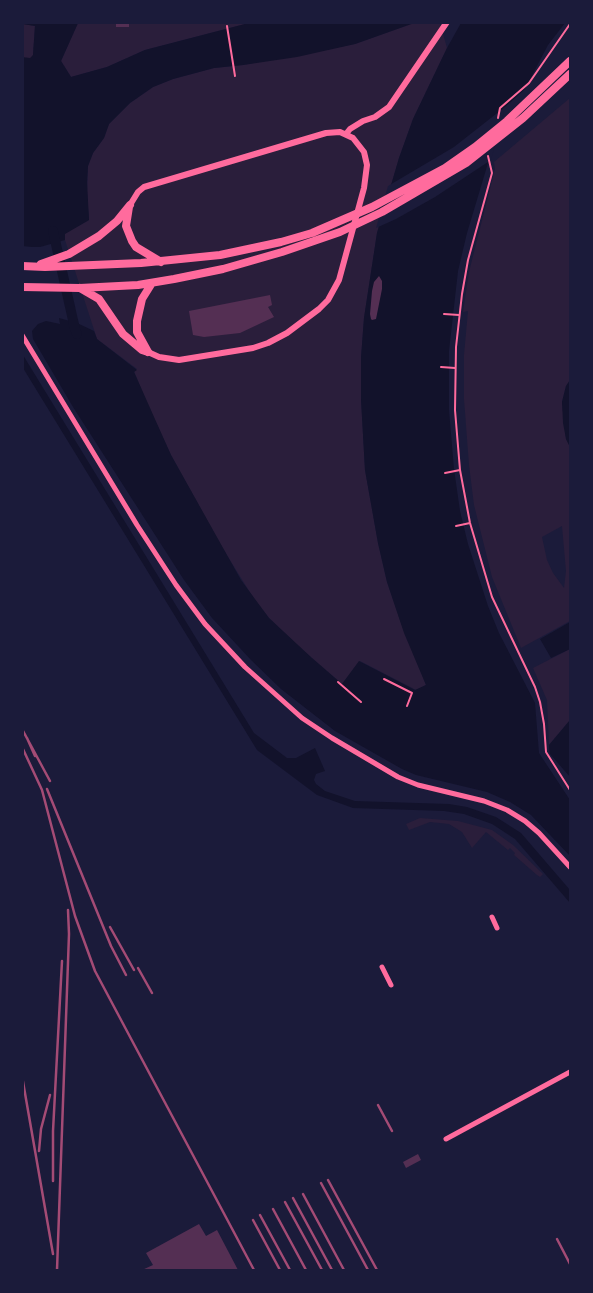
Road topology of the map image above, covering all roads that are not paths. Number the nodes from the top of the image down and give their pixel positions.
1 (448, 22) edge
2 (570, 61) edge
3 (570, 74) edge
4 (521, 115) junction
5 (346, 134) junction
6 (130, 205) junction
7 (161, 262) junction
8 (45, 265) junction
9 (22, 266) edge
10 (152, 283) junction
11 (22, 287) edge
12 (80, 288) junction
13 (22, 335) edge
14 (148, 352) junction
15 (570, 867) edge
16 (492, 917) dead end
17 (497, 928) dead end
18 (382, 967) dead end
19 (391, 985) dead end
20 (570, 1072) edge
21 (446, 1139) dead end

1 - 5 street
2 - 4 main road
3 - 4 main road
4 - 7 main road
4 - 10 main road
5 - 6 street
5 - 14 street
6 - 7 main road
6 - 8 main road
7 - 8 main road
8 - 9 main road
10 - 12 main road
10 - 14 main road
11 - 12 main road
12 - 14 main road
13 - 15 street
16 - 17 street
18 - 19 street
20 - 21 street

